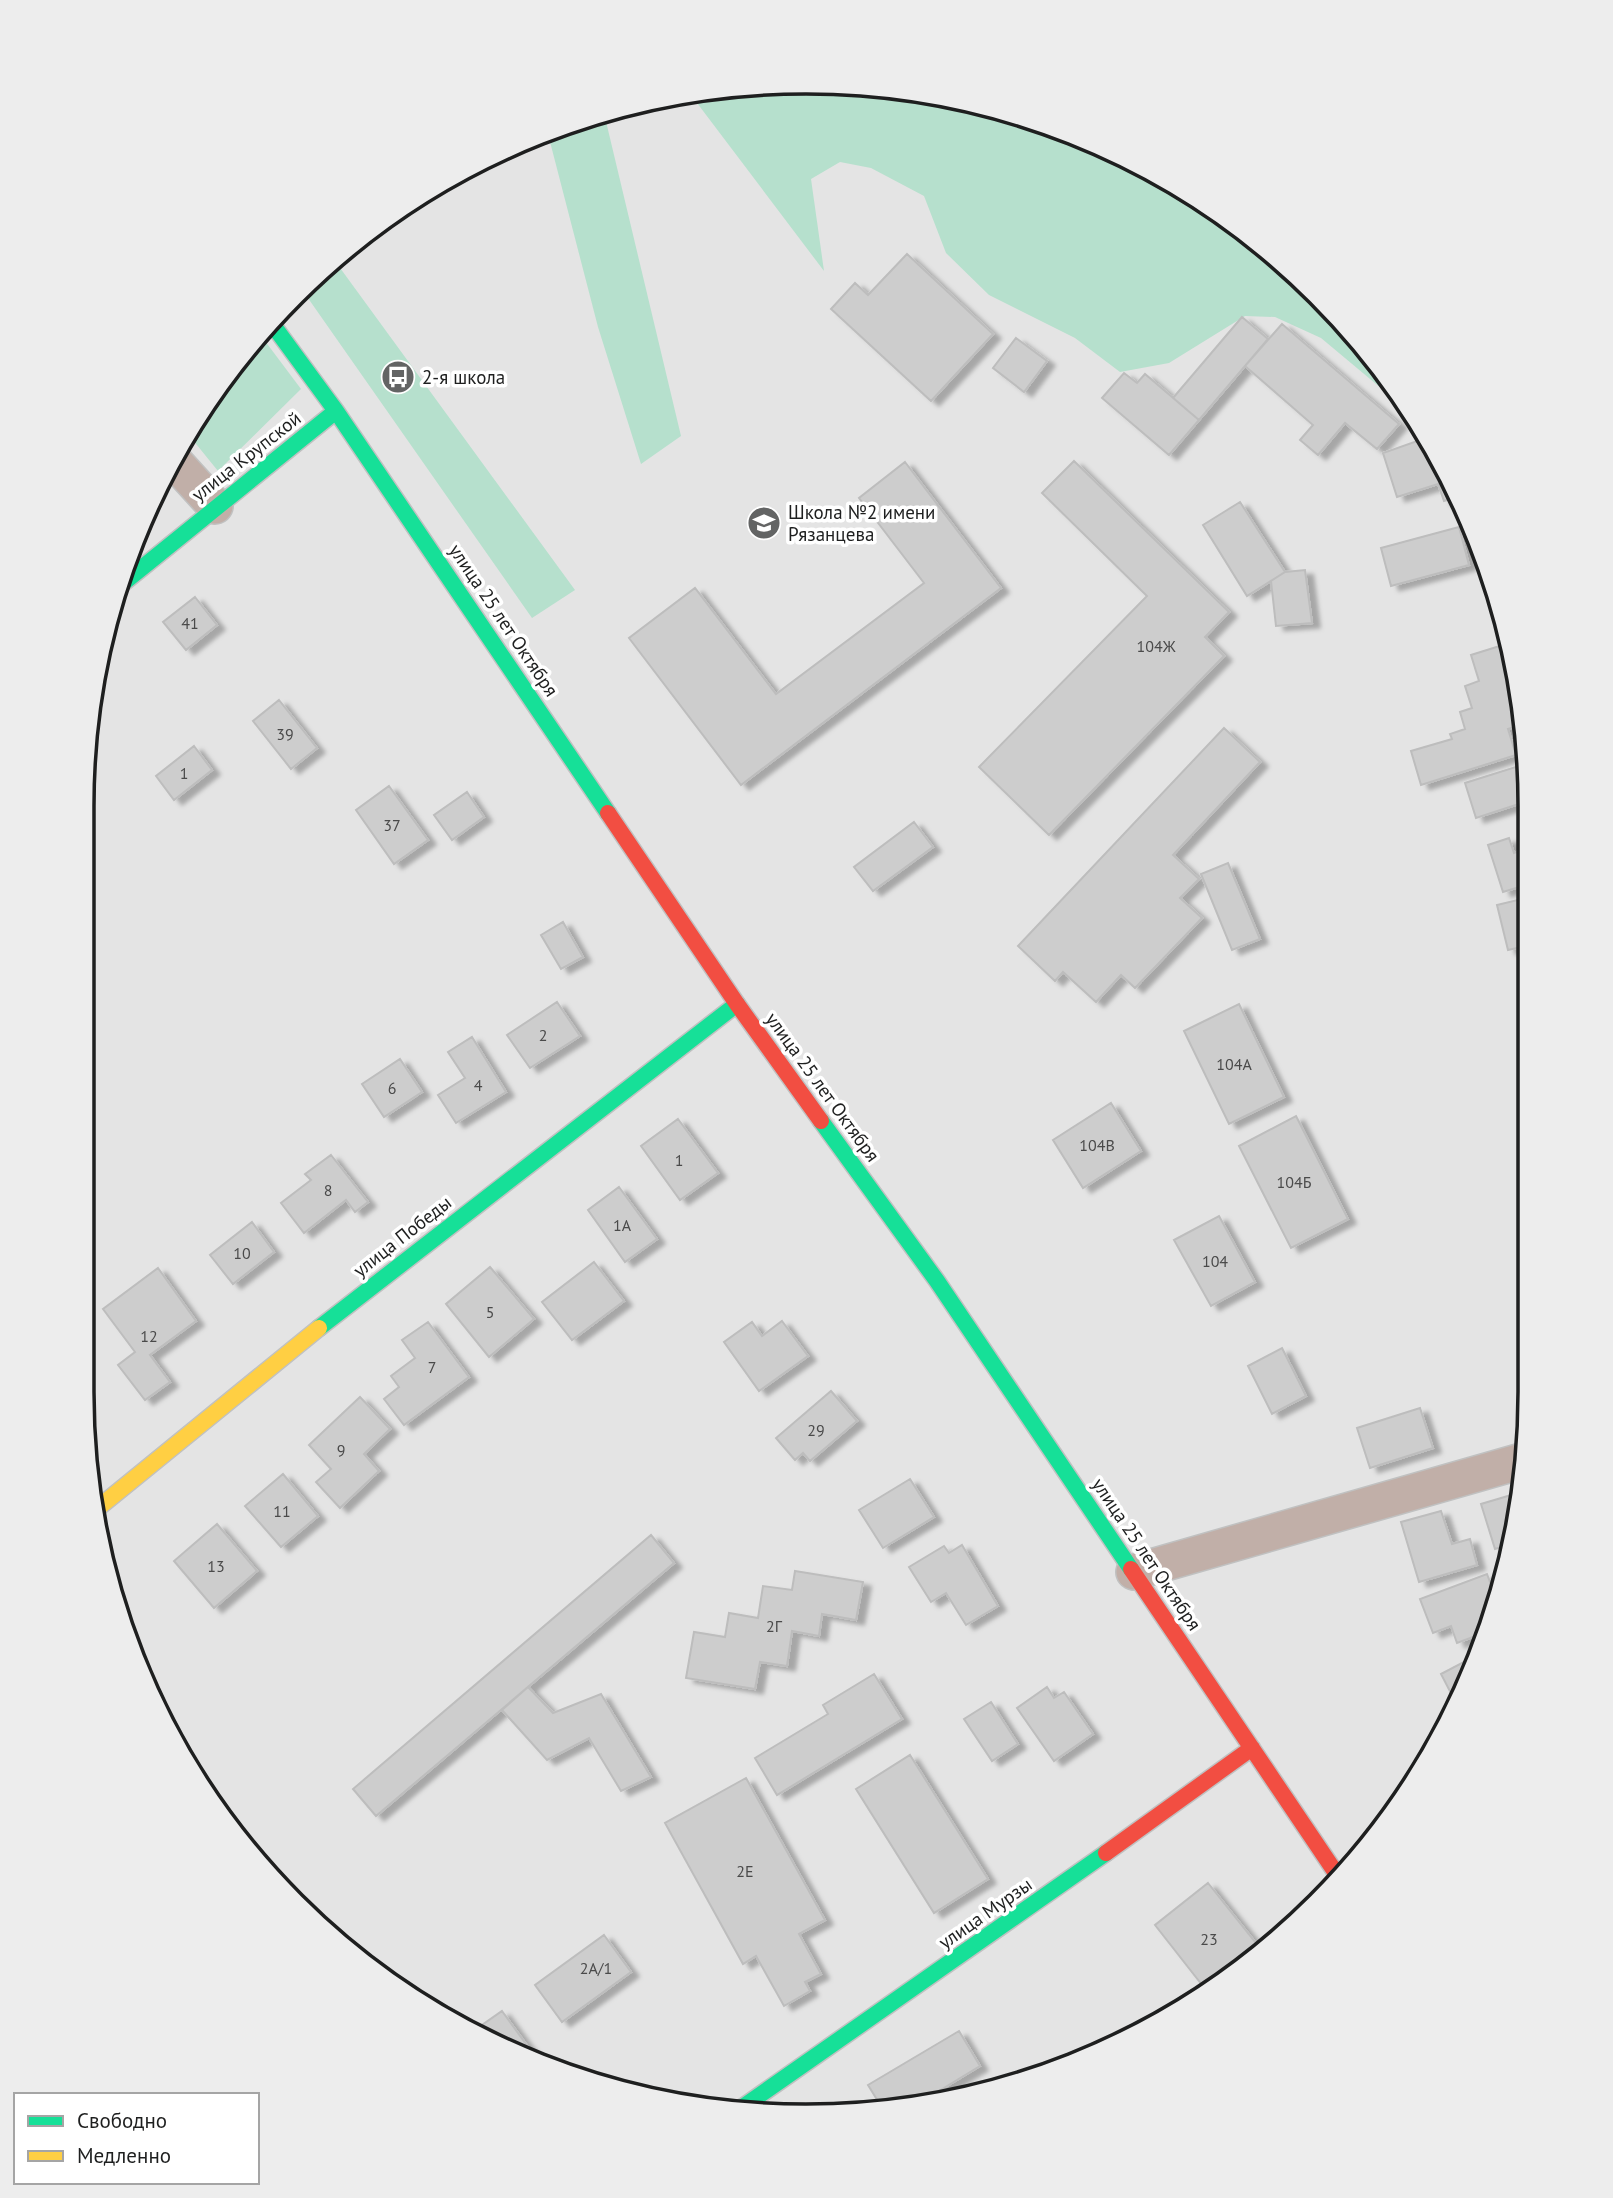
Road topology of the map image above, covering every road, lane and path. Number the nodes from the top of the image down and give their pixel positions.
1 (277, 331) edge
2 (336, 411) junction
3 (181, 468) edge
4 (215, 506) junction
5 (133, 574) edge
6 (737, 1004) junction
7 (1514, 1463) edge
8 (104, 1503) edge
9 (1134, 1572) junction
10 (1252, 1748) junction
11 (1334, 1870) edge
12 (751, 2101) edge

1 - 2 street, улица 25 лет Октября
2 - 4 street, улица Крупской
2 - 6 street, улица 25 лет Октября
3 - 4 street
4 - 5 street, улица Крупской
6 - 8 street, улица Победы
6 - 9 street, улица 25 лет Октября
7 - 9 street
9 - 10 street, улица 25 лет Октября
10 - 11 street, улица 25 лет Октября
10 - 12 street, улица Мурзы

